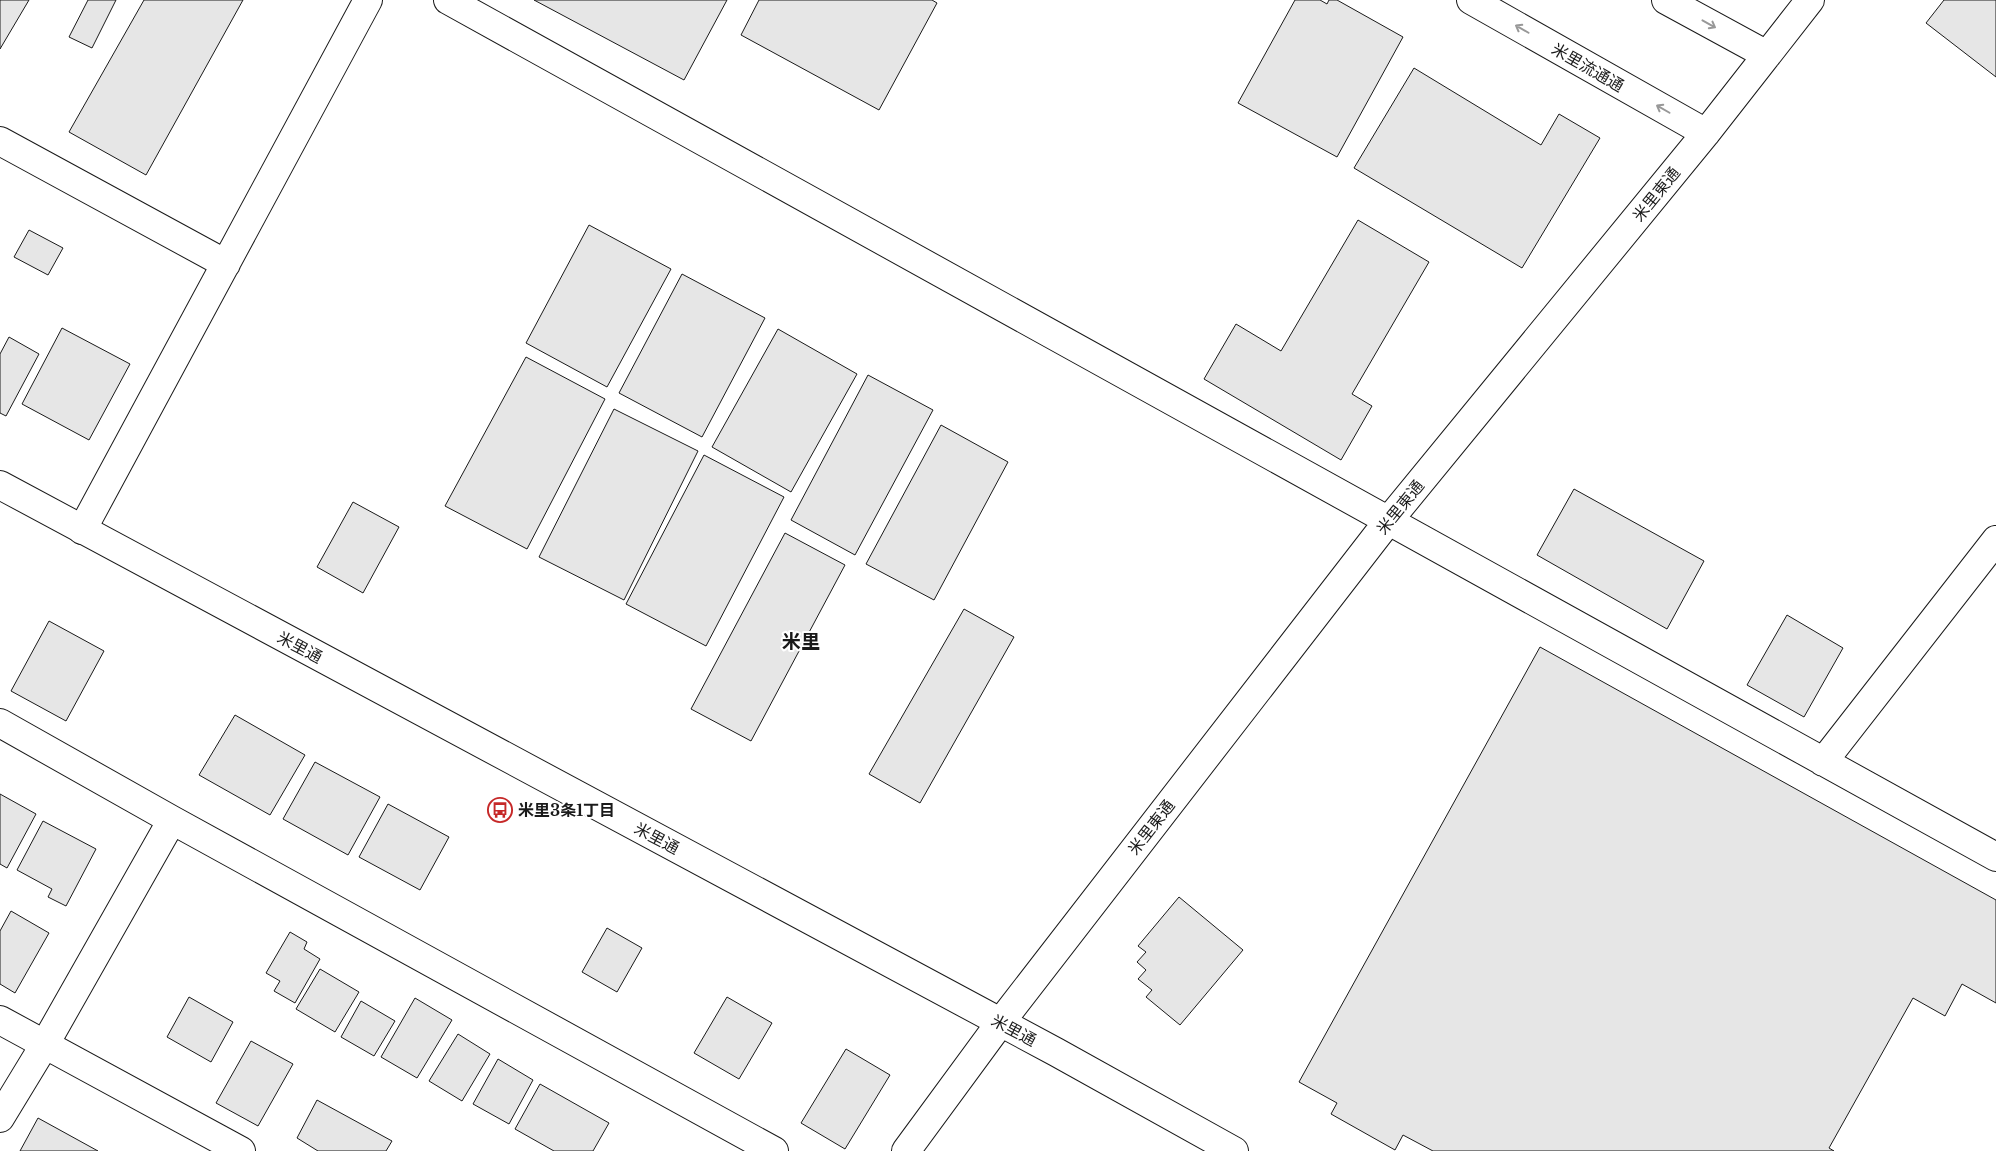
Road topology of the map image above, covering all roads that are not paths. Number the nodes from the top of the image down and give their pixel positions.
1 (368, 0) edge
2 (448, 0) edge
3 (1471, 0) edge
4 (1666, 0) edge
5 (1810, 0) edge
6 (1767, 55) junction
7 (1706, 134) junction
8 (0, 142) edge
9 (226, 264) junction
10 (0, 485) edge
11 (1389, 520) junction
12 (82, 530) junction
13 (1996, 540) edge
14 (0, 723) edge
15 (1823, 762) junction
16 (172, 820) junction
17 (1996, 857) edge
18 (0, 1020) edge
19 (1000, 1023) junction
20 (45, 1044) junction
21 (0, 1118) edge
22 (241, 1151) edge
23 (774, 1151) edge
24 (906, 1151) edge
25 (1234, 1151) edge

1 - 9 street
2 - 11 street
7 -> 3 street, 米里流通通
4 -> 6 street
5 - 6 street, 米里東通
6 - 7 street, 米里東通
7 - 11 street, 米里東通
8 - 9 street
9 - 12 street
10 - 12 street, 米里通
11 - 15 street
11 - 19 street, 米里東通
12 - 19 street, 米里通
13 - 15 street
14 - 16 street
15 - 17 street
16 - 20 street
16 - 23 street
18 - 20 street
19 - 24 street, 米里東通
19 - 25 street, 米里通
20 - 21 street
20 - 22 street

